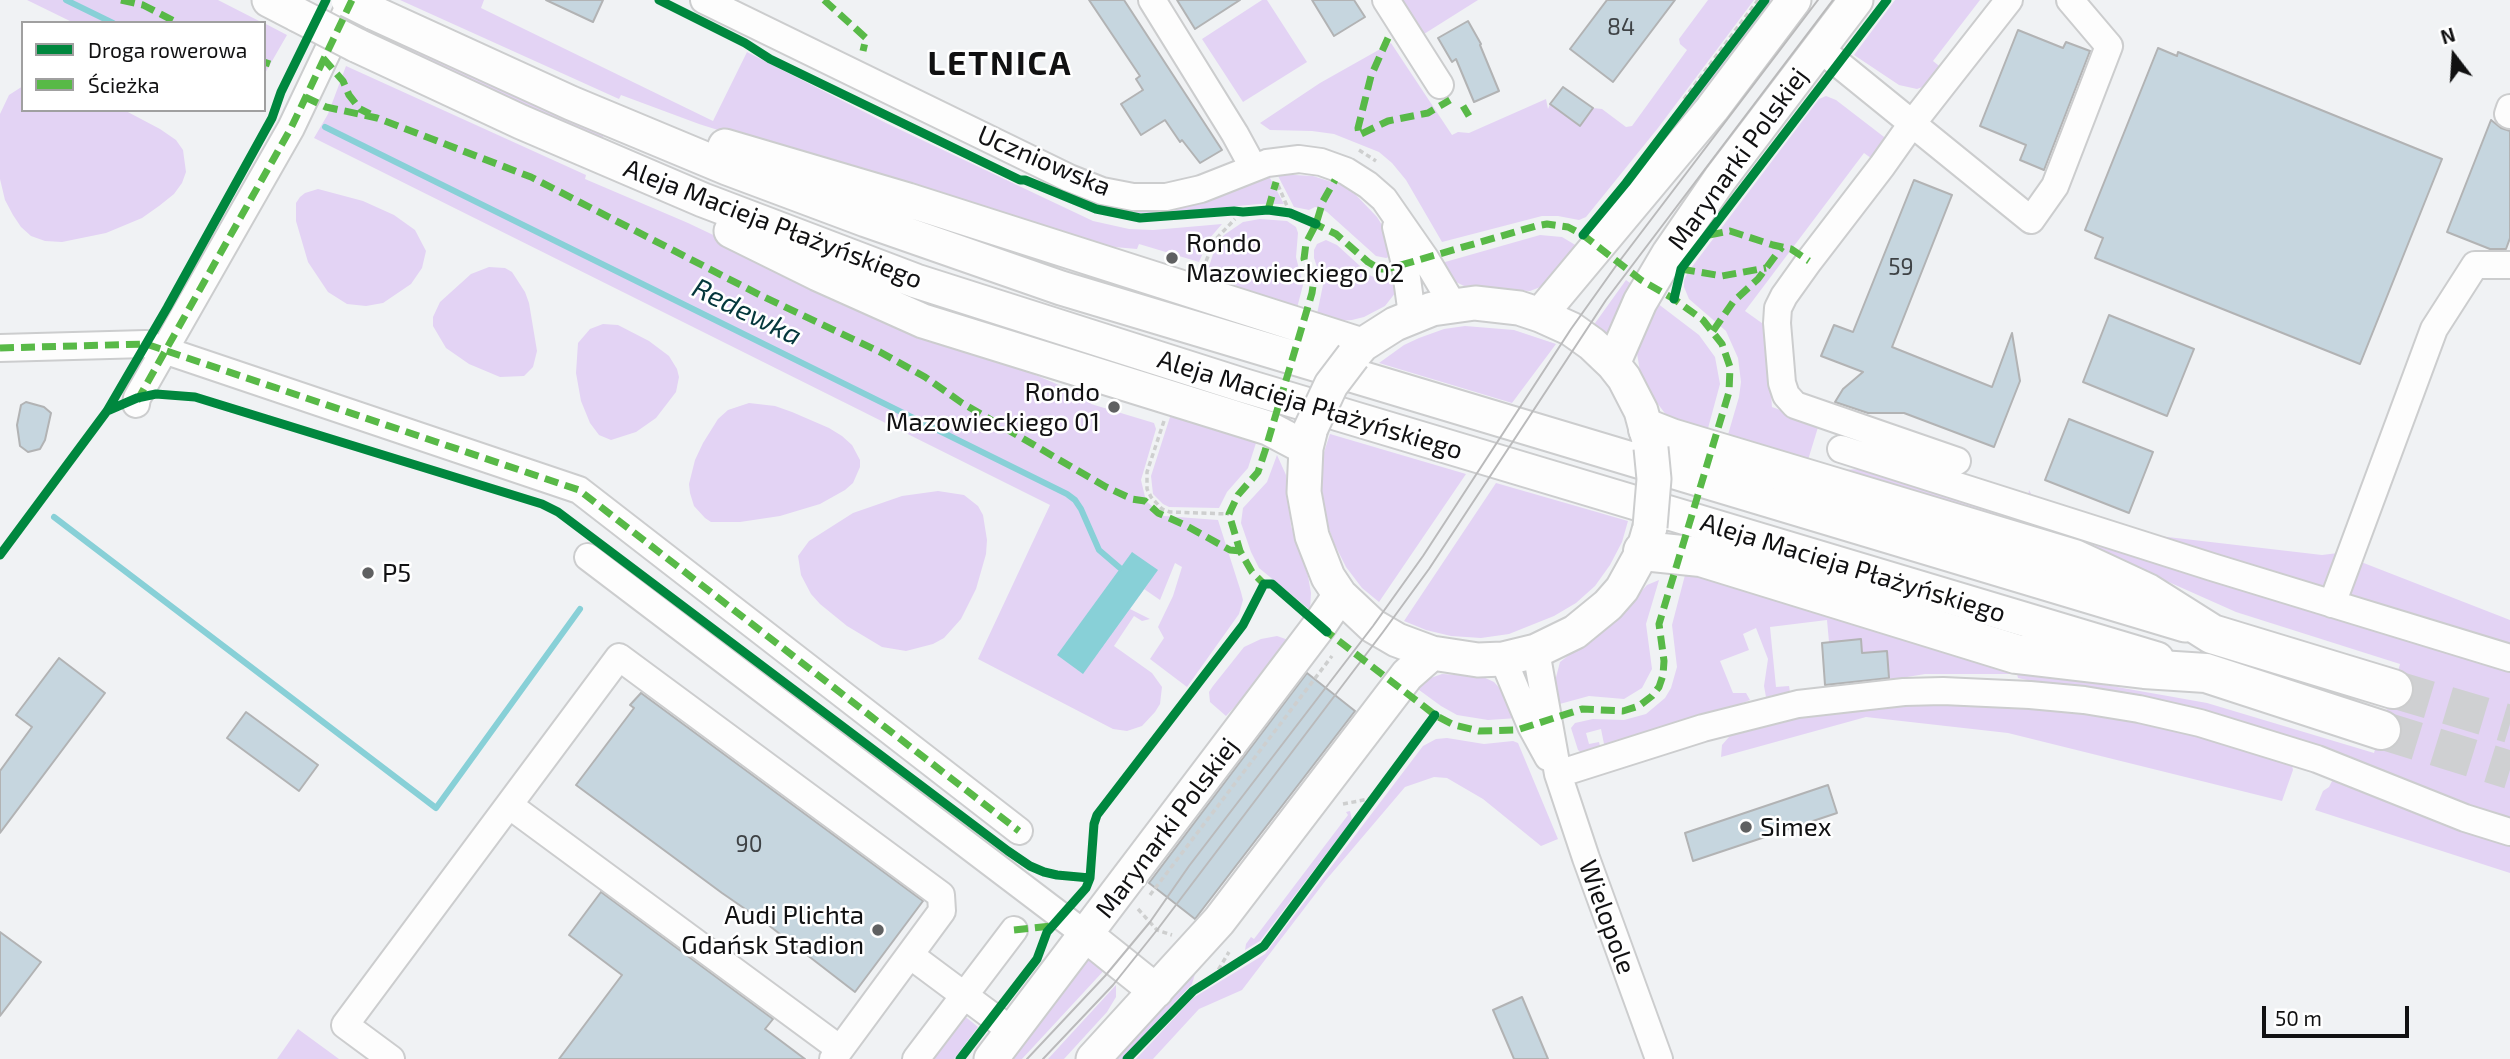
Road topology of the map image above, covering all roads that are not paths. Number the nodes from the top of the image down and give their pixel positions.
1 (269, 0) edge
2 (704, 0) edge
3 (1152, 0) edge
4 (1386, 0) edge
5 (1794, 0) edge
6 (1856, 0) edge
7 (2009, 0) edge
8 (2070, 0) edge
9 (357, 4) edge
10 (737, 7) edge
11 (1819, 48) junction
12 (1440, 85) dead end
13 (571, 103) junction
14 (2510, 108) edge
15 (2510, 115) edge
16 (1911, 125) junction
17 (1253, 167) junction
18 (703, 200) junction
19 (1391, 209) junction
20 (2510, 265) edge
21 (1453, 305) junction
22 (1540, 315) junction
23 (1412, 316) junction
24 (0, 348) edge
25 (164, 351) junction
26 (1357, 351) junction
27 (1613, 364) junction
28 (136, 404) dead end
29 (1309, 438) junction
30 (1650, 438) junction
31 (1841, 449) dead end
32 (1957, 461) dead end
33 (1647, 539) junction
34 (588, 557) dead end
35 (1340, 595) junction
36 (2332, 604) junction
37 (2212, 634) junction
38 (1536, 650) junction
39 (1432, 653) junction
40 (2510, 658) edge
41 (1503, 659) junction
42 (2206, 673) junction
43 (2393, 689) tunnel mouth
44 (2381, 730) tunnel mouth
45 (1558, 774) junction
46 (509, 805) junction
47 (1019, 831) dead end
48 (2510, 832) edge
49 (1014, 930) dead end
50 (1086, 935) junction
51 (910, 956) junction
52 (1156, 991) junction
53 (964, 996) junction
54 (1012, 1031) junction
55 (836, 1054) edge
56 (391, 1059) edge
57 (916, 1059) edge
58 (991, 1059) edge
59 (1093, 1059) edge
60 (1659, 1059) edge

1 - 18 main road, Aleja Macieja Płażyńskiego, bridge
2 - 10 street, Uczniowska
3 - 17 street
4 - 12 street
5 - 22 main road, Marynarki Polskiej
6 - 11 main road, Marynarki Polskiej
7 - 16 street
8 - 16 street
9 - 13 main road, Aleja Macieja Płażyńskiego
9 - 25 street
10 - 17 street, Uczniowska
11 - 16 street
11 - 27 main road, Marynarki Polskiej
13 - 26 main road
13 - 37 main road, Aleja Macieja Płażyńskiego
14 - 15 street
16 - 32 street
17 - 19 street, Uczniowska
18 - 29 main road
18 - 42 main road, Aleja Macieja Płażyńskiego
19 - 21 street, Uczniowska
19 - 23 street
20 - 36 street
21 - 22 main road
21 - 23 main road
22 - 27 main road
23 - 26 main road
24 - 25 street
25 - 28 street
25 - 47 street
26 - 29 main road, bridge
27 - 30 main road
29 - 35 main road
30 - 33 main road, bridge
30 - 37 highway
31 - 36 street
33 - 38 main road
33 - 42 highway
34 - 50 street
35 - 39 main road
35 - 50 main road, Marynarki Polskiej
36 - 40 street
37 - 43 highway, Aleja Macieja Płażyńskiego
38 - 41 main road
38 - 45 street, Wielopole
39 - 41 main road
39 - 52 main road
41 - 45 street, Wielopole
42 - 44 highway, Aleja Macieja Płażyńskiego
45 - 48 street
45 - 60 street, Wielopole
46 - 51 street
46 - 55 street
46 - 56 street
49 - 53 street
50 - 52 main road
50 - 54 main road, Marynarki Polskiej
51 - 53 street
51 - 55 street
52 - 59 main road
53 - 54 street
53 - 57 street
54 - 58 main road, Marynarki Polskiej

